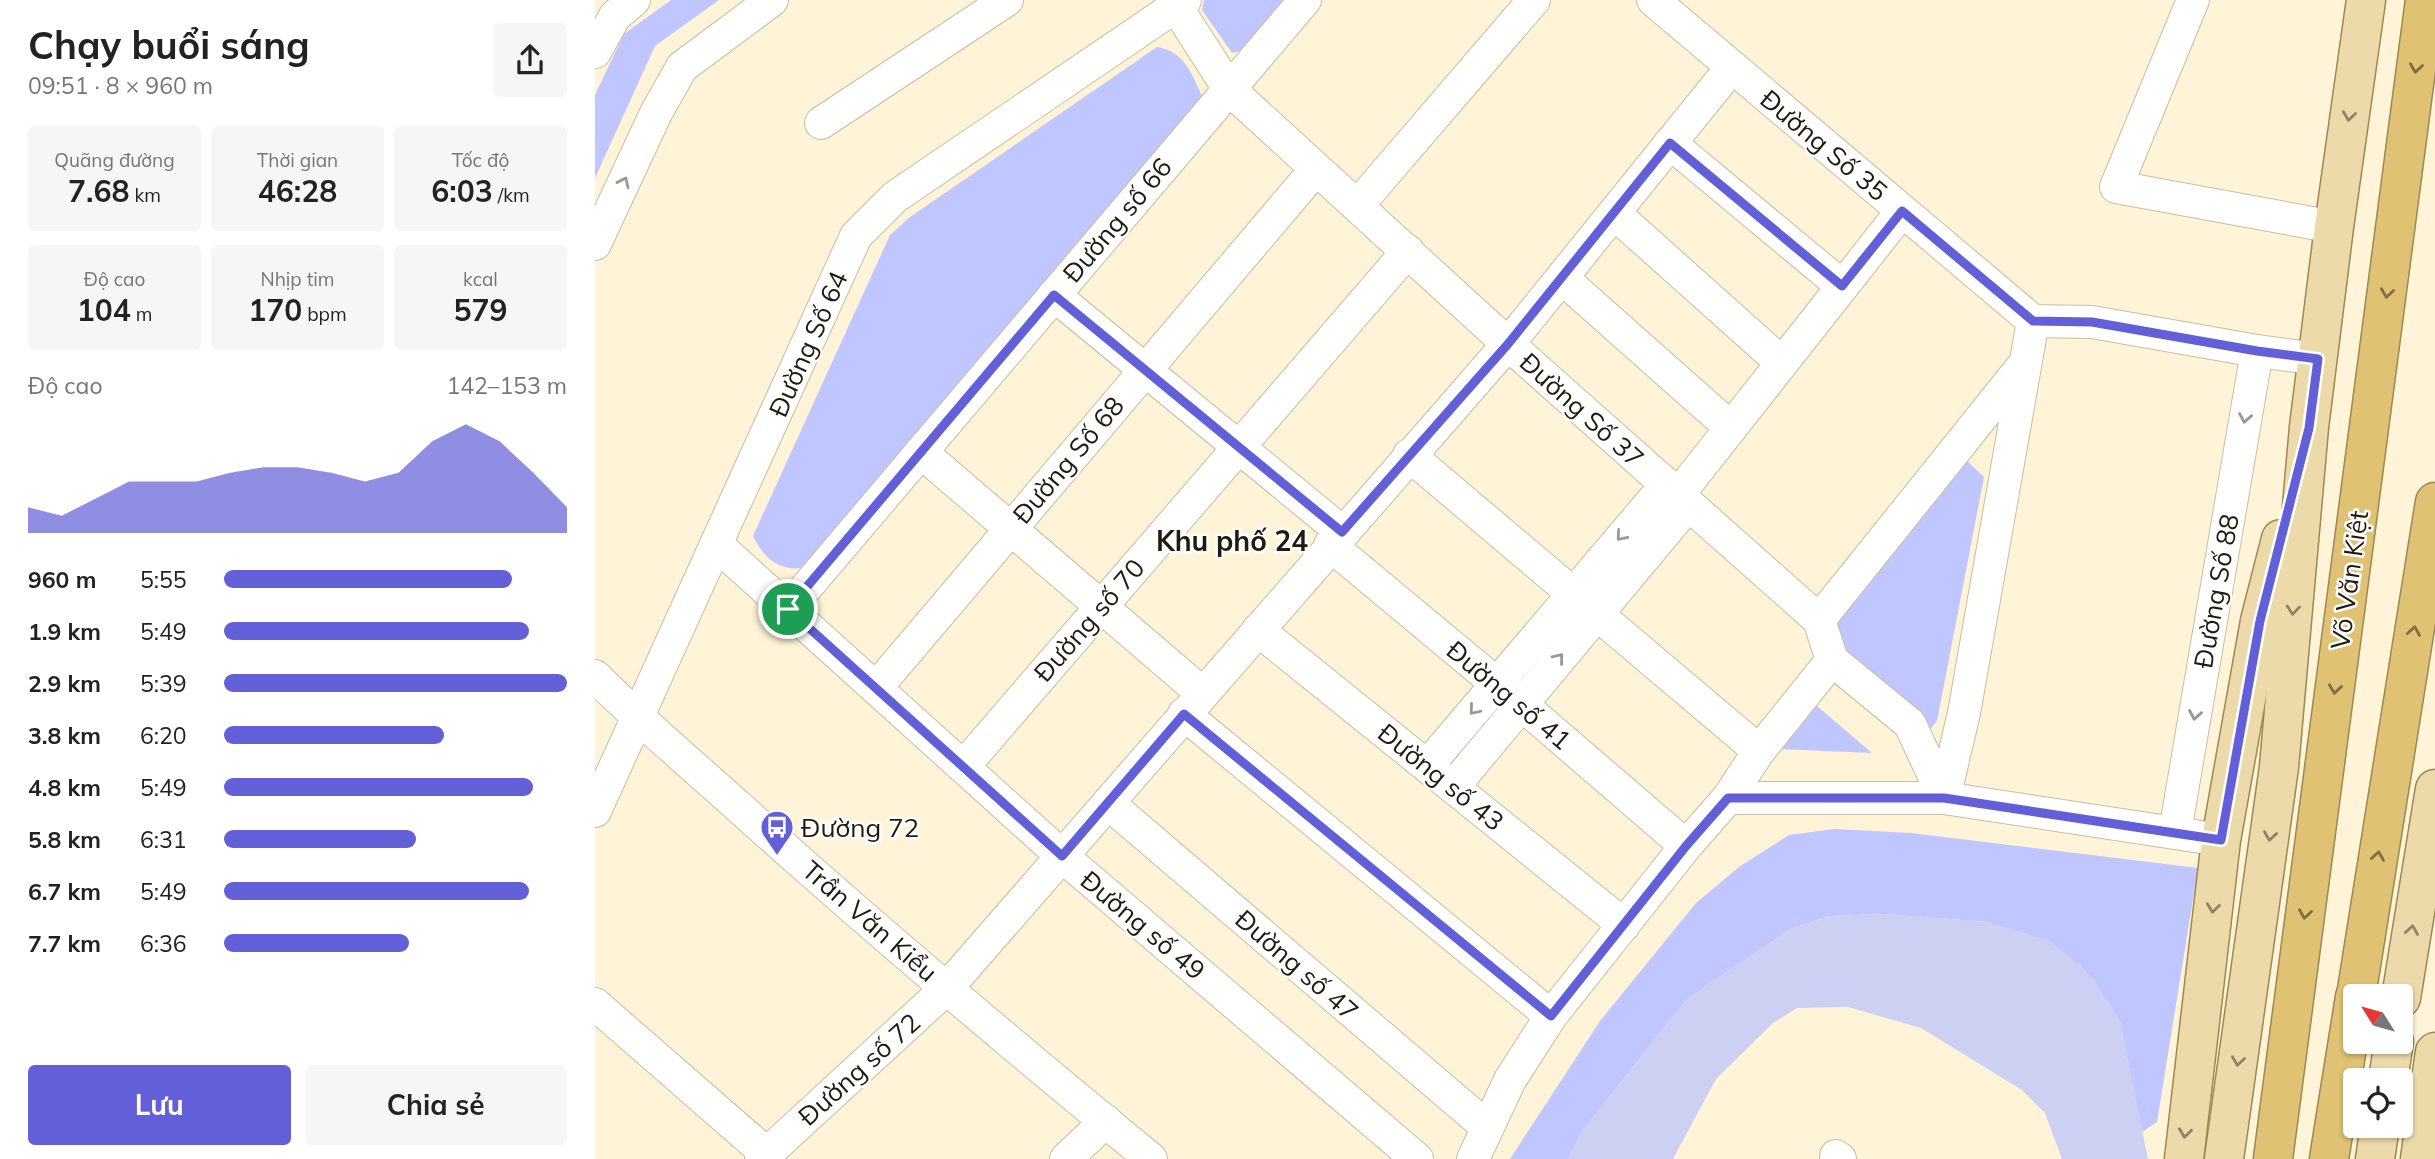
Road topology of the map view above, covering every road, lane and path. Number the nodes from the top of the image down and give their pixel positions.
1 (634, 0) edge
2 (772, 0) edge
3 (1007, 0) edge
4 (1305, 0) edge
5 (1534, 0) edge
6 (1653, 0) edge
7 (2193, 0) edge
8 (2366, 0) edge
9 (1178, 2) edge
10 (2420, 7) edge
11 (595, 52) edge
12 (1732, 67) junction
13 (1229, 89) junction
14 (821, 123) dead end
15 (1670, 143) junction
16 (1316, 169) junction
17 (1357, 205) junction
18 (1902, 211) junction
19 (1614, 212) junction
20 (2334, 227) junction
21 (595, 244) edge
22 (1408, 251) junction
23 (1562, 278) junction
24 (1842, 286) junction
25 (1054, 295) junction
26 (2033, 321) junction
27 (1508, 344) junction
28 (2257, 351) junction
29 (2318, 359) junction
30 (1781, 363) junction
31 (2026, 363) junction
32 (1144, 370) junction
33 (1731, 428) junction
34 (2309, 428) junction
35 (1238, 447) junction
36 (921, 452) junction
37 (1409, 455) junction
38 (1677, 495) junction
39 (2435, 502) edge
40 (1010, 529) junction
41 (1336, 539) junction
42 (717, 545) junction
43 (1584, 604) junction
44 (1101, 606) junction
45 (788, 609) junction
46 (1819, 620) junction
47 (1258, 629) junction
48 (1832, 660) junction
49 (595, 676) edge
50 (1496, 683) junction
51 (876, 688) junction
52 (1193, 703) junction
53 (1521, 704) junction
54 (638, 719) junction
55 (1759, 751) junction
56 (1427, 766) junction
57 (963, 767) junction
58 (1453, 787) junction
59 (2435, 789) edge
60 (1728, 798) junction
61 (1944, 798) junction
62 (1108, 803) junction
63 (595, 811) edge
64 (2175, 832) junction
65 (2221, 840) junction
66 (1686, 846) junction
67 (1062, 856) junction
68 (1624, 925) junction
69 (2358, 984) edge
70 (2403, 984) edge
71 (947, 988) junction
72 (595, 1004) edge
73 (1551, 1016) junction
74 (2435, 1052) edge
75 (2346, 1054) edge
76 (1106, 1121) junction
77 (1487, 1127) junction
78 (2378, 1138) edge
79 (764, 1156) edge
80 (1066, 1159) edge
81 (1151, 1159) edge
82 (1417, 1159) edge
83 (1473, 1159) edge
84 (2184, 1159) edge
85 (2224, 1159) edge
86 (2273, 1159) edge
87 (2329, 1159) edge
88 (2375, 1159) edge
89 (2420, 1159) edge

1 - 11 street
21 -> 2 street
3 - 14 street
4 - 13 street, Đường số 66
5 - 17 street
6 - 12 street, Đường Số 35
7 - 20 street
8 -> 20 main road, Võ Văn Kiệt
9 - 13 street, Đường Số 37
9 - 42 street, Đường Số 64
10 -> 86 highway, Võ Văn Kiệt
12 - 15 street, Đường số 72
12 - 18 street, Đường Số 35
13 - 16 street, Đường Số 37
13 - 25 street, Đường số 66
15 - 19 street, Đường số 72
15 - 24 street
16 - 17 street, Đường Số 37
16 - 32 street, Đường Số 68
17 - 22 street, Đường Số 37
18 - 24 street
18 - 26 street, Đường Số 35
19 - 23 street, Đường số 72
19 - 30 street
20 - 29 main road, Võ Văn Kiệt
22 - 27 street, Đường Số 37
22 - 35 street, Đường số 70
23 - 27 street, Đường số 72
23 - 33 street
24 - 30 street
25 - 32 street
25 - 36 street, Đường số 66
26 - 28 street
26 - 31 street
27 - 37 street, Đường số 72
27 - 38 street, Đường Số 37
28 - 29 street
28 -> 64 street, Đường Số 88
29 - 34 main road, Võ Văn Kiệt
30 - 33 street
31 - 46 street
31 - 61 street
32 - 35 street
32 - 40 street, Đường Số 68
33 - 38 street
34 - 65 main road
34 -> 85 main road, Võ Văn Kiệt
35 - 41 street
35 - 44 street, Đường số 70
36 - 40 street
36 - 45 street, Đường số 66
37 - 41 street, Đường số 72
37 - 43 street
38 - 43 street
38 - 46 street, Đường Số 37
69 -> 39 highway
40 - 44 street
40 - 51 street, Đường Số 68
41 - 47 street, Đường số 72
41 - 50 street, Đường số 41
42 - 45 street, Đường số 49
42 - 54 street, Đường Số 64
43 - 50 street
53 -> 43 street
43 - 55 street
44 - 52 street
44 - 57 street, Đường số 70
45 - 51 street, Đường số 49
46 - 48 street
47 - 52 street, Đường số 72
47 - 56 street, Đường số 43
48 - 55 street
48 - 61 street
49 - 54 street, Trần Văn Kiểu
50 - 53 street, Đường số 41
50 -> 56 street
51 - 57 street, Đường số 49
52 - 62 street, Đường số 72
52 - 73 street
53 - 58 street
53 - 66 street, Đường số 41
54 - 63 street, Đường Số 64
54 - 71 street, Trần Văn Kiểu
55 - 60 street
56 - 58 street, Đường số 43
57 - 67 street, Đường số 49
58 - 68 street, Đường số 43
70 -> 59 main road
60 - 61 street
60 - 66 street
61 - 64 street
62 - 67 street, Đường số 72
62 - 77 street, Đường số 47
64 - 65 street
65 -> 84 main road
66 - 68 street
67 - 71 street, Đường số 72
67 - 82 street, Đường số 49
68 - 73 street
71 - 76 street, Trần Văn Kiểu
71 - 79 street, Đường số 72
72 - 79 street
73 - 77 street
74 - 89 main road
75 - 87 highway
76 - 80 street
76 - 81 street, Trần Văn Kiểu
77 - 83 street
78 - 88 main road

